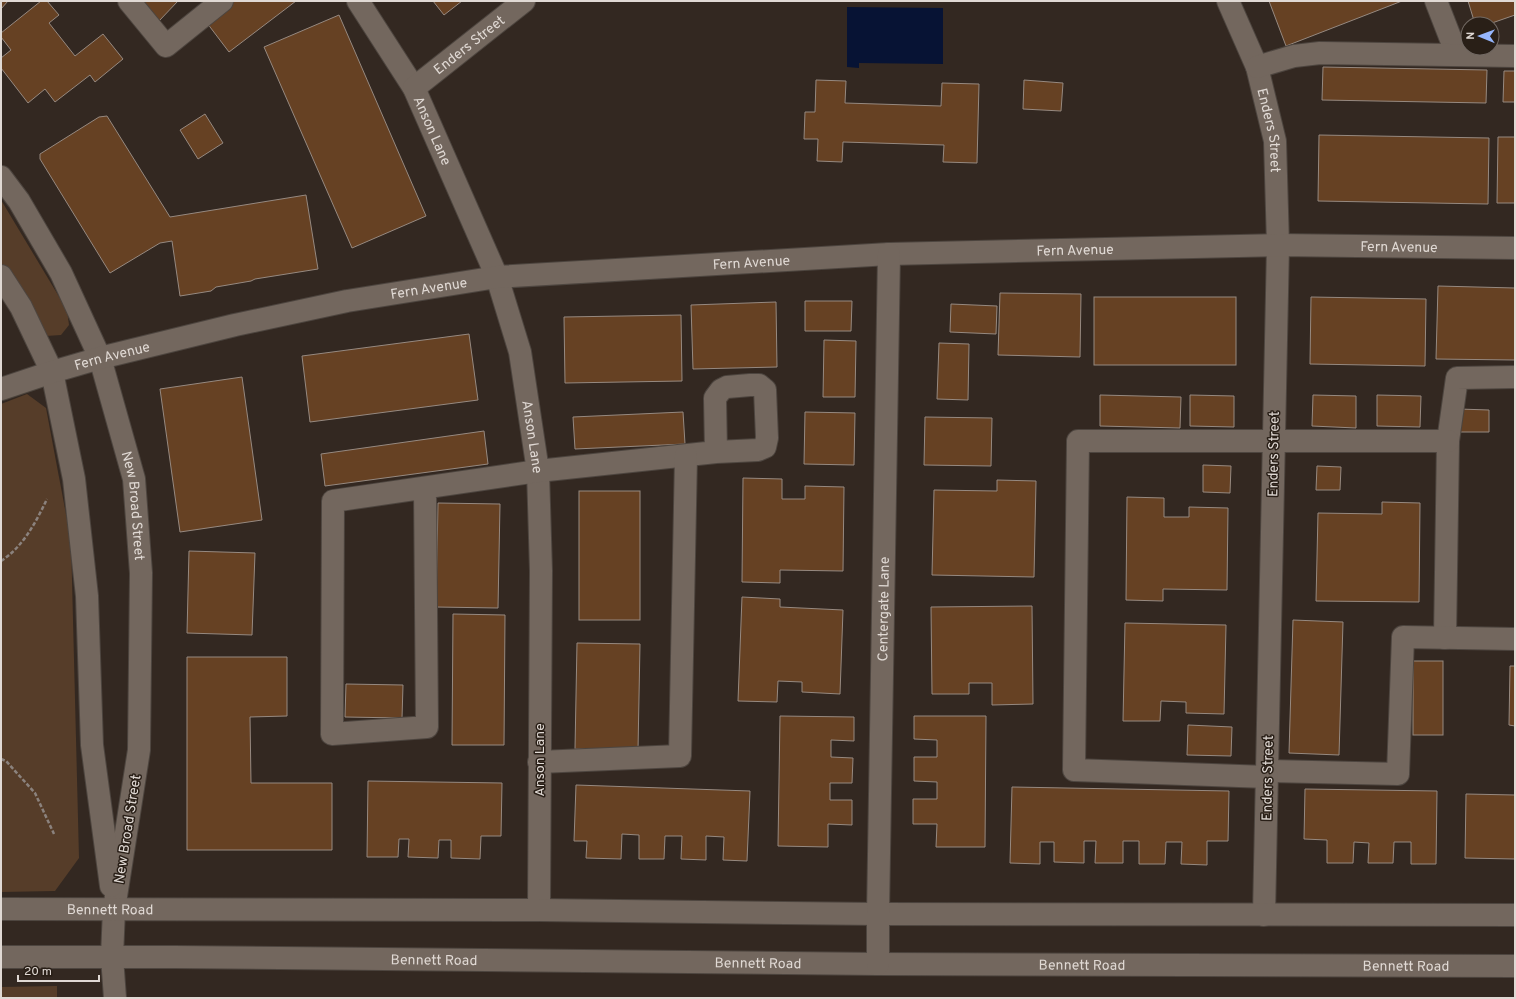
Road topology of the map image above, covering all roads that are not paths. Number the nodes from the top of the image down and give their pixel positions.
1 (129, 1) edge
2 (222, 1) edge
3 (358, 1) edge
4 (524, 1) edge
5 (1228, 1) edge
6 (1436, 1) edge
7 (1457, 55) junction
8 (1515, 56) edge
9 (1257, 67) junction
10 (414, 88) junction
11 (1, 178) edge
12 (1278, 245) junction
13 (1515, 248) edge
14 (889, 254) junction
15 (1, 276) edge
16 (498, 277) junction
17 (100, 358) junction
18 (52, 372) junction
19 (1515, 377) edge
20 (1, 389) edge
21 (1273, 440) junction
22 (1448, 442) junction
23 (716, 452) dead end
24 (686, 456) junction
25 (538, 471) junction
26 (425, 488) junction
27 (1446, 638) junction
28 (1515, 639) edge
29 (539, 762) junction
30 (1267, 774) junction
31 (1, 909) edge
32 (114, 909) junction
33 (539, 910) junction
34 (878, 914) junction
35 (1264, 915) junction
36 (1515, 915) edge
37 (1, 957) edge
38 (112, 957) junction
39 (878, 964) junction
40 (1515, 966) edge
41 (115, 998) edge

1 - 2 street
3 - 10 street, Anson Lane
4 - 10 street, Enders Street
5 - 9 street, Enders Street
6 - 7 street
7 - 8 street
7 - 9 street
9 - 12 street, Enders Street
10 - 16 street, Anson Lane
11 - 17 street, New Broad Street
12 - 13 street, Fern Avenue
12 - 14 street, Fern Avenue
12 - 21 street, Enders Street
14 - 16 street, Fern Avenue
14 - 34 street, Centergate Lane
15 - 18 street, New Broad Street
16 - 17 street, Fern Avenue
16 - 25 street, Anson Lane
17 - 18 street, Fern Avenue
17 - 32 street, New Broad Street
18 - 20 street, Fern Avenue
18 - 32 street, New Broad Street
19 - 22 street
21 - 22 street
21 - 30 street, Enders Street
21 - 30 street
22 - 27 street
23 - 24 street
24 - 25 street
24 - 29 street
25 - 26 street
25 - 29 street, Anson Lane
26 - 26 street
27 - 28 street
27 - 30 street
29 - 33 street, Anson Lane
30 - 35 street, Enders Street
31 - 32 street, Bennett Road
32 - 33 street, Bennett Road
32 - 38 street
33 - 34 street, Bennett Road
34 - 35 street, Bennett Road
34 - 39 street, Centergate Lane
35 - 36 street, Bennett Road
37 - 38 street, Bennett Road
38 - 39 street, Bennett Road
38 - 41 street
39 - 40 street, Bennett Road

